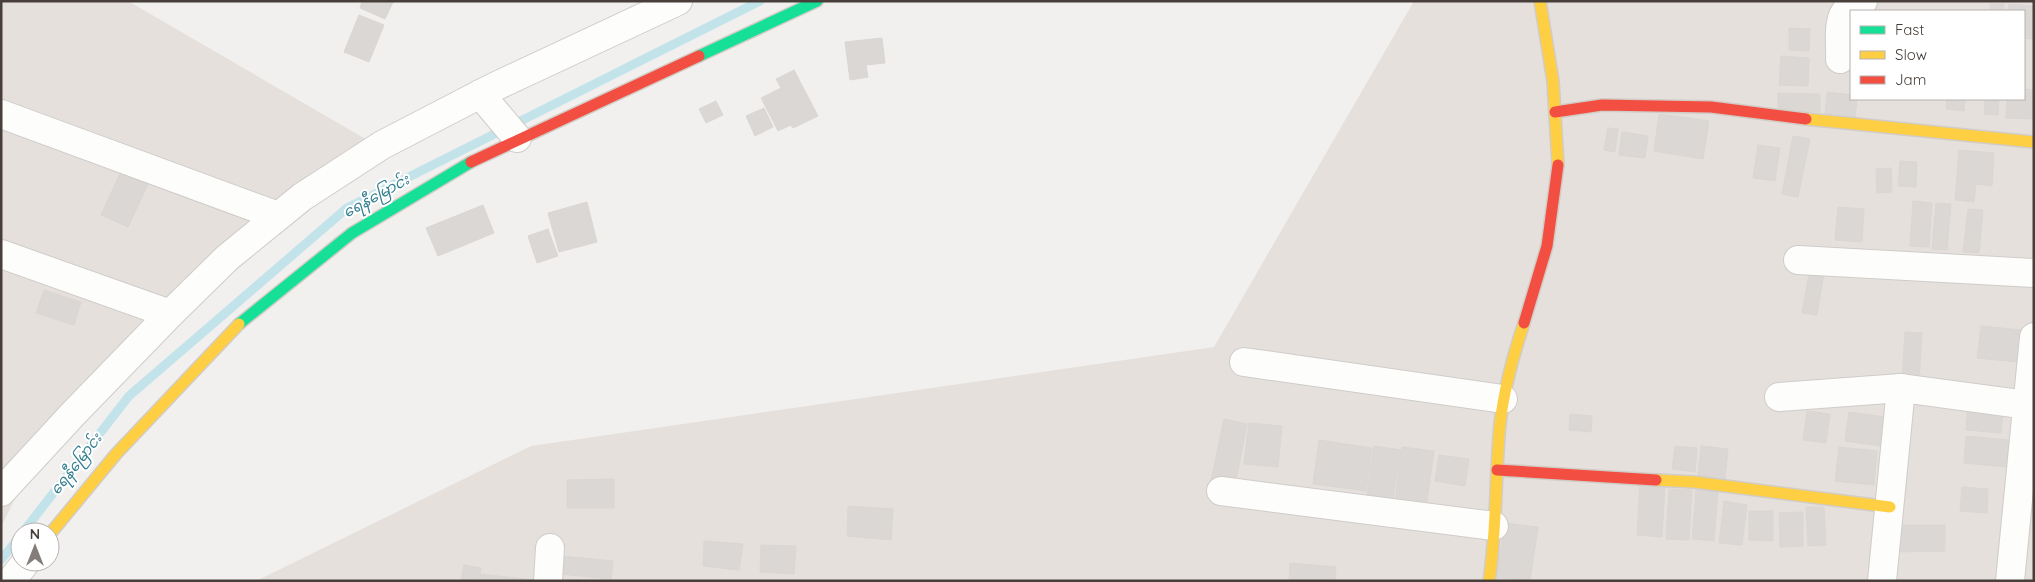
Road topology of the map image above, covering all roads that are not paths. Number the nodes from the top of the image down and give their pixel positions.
1 (678, 1) edge
2 (817, 1) edge
3 (1540, 1) edge
4 (1862, 1) edge
5 (1840, 59) dead end
6 (482, 97) junction
7 (1555, 112) junction
8 (1, 114) edge
9 (515, 136) junction
10 (2034, 142) edge
11 (278, 216) junction
12 (1, 254) edge
13 (1798, 260) dead end
14 (2034, 273) edge
15 (170, 314) junction
16 (2034, 337) edge
17 (1244, 362) dead end
18 (1902, 388) junction
19 (1779, 397) dead end
20 (1503, 399) junction
21 (2030, 406) edge
22 (1497, 470) junction
23 (1221, 491) dead end
24 (1, 492) edge
25 (1890, 507) junction
26 (60, 522) edge
27 (1494, 526) junction
28 (550, 548) dead end
29 (548, 581) edge
30 (1489, 581) edge
31 (1882, 581) edge
32 (2010, 581) edge

1 - 6 street
2 - 9 street
3 - 7 street
4 - 5 street
6 - 9 street
6 - 11 street
7 - 10 street
7 - 20 street
8 - 11 street
9 - 26 street
11 - 15 street
12 - 15 street
13 - 14 street
15 - 24 street
16 - 21 street
17 - 20 street
18 - 19 street
18 - 21 street
18 - 25 street
20 - 22 street
21 - 32 street
22 - 25 street
22 - 27 street
23 - 27 street
25 - 31 street
27 - 30 street
28 - 29 street

